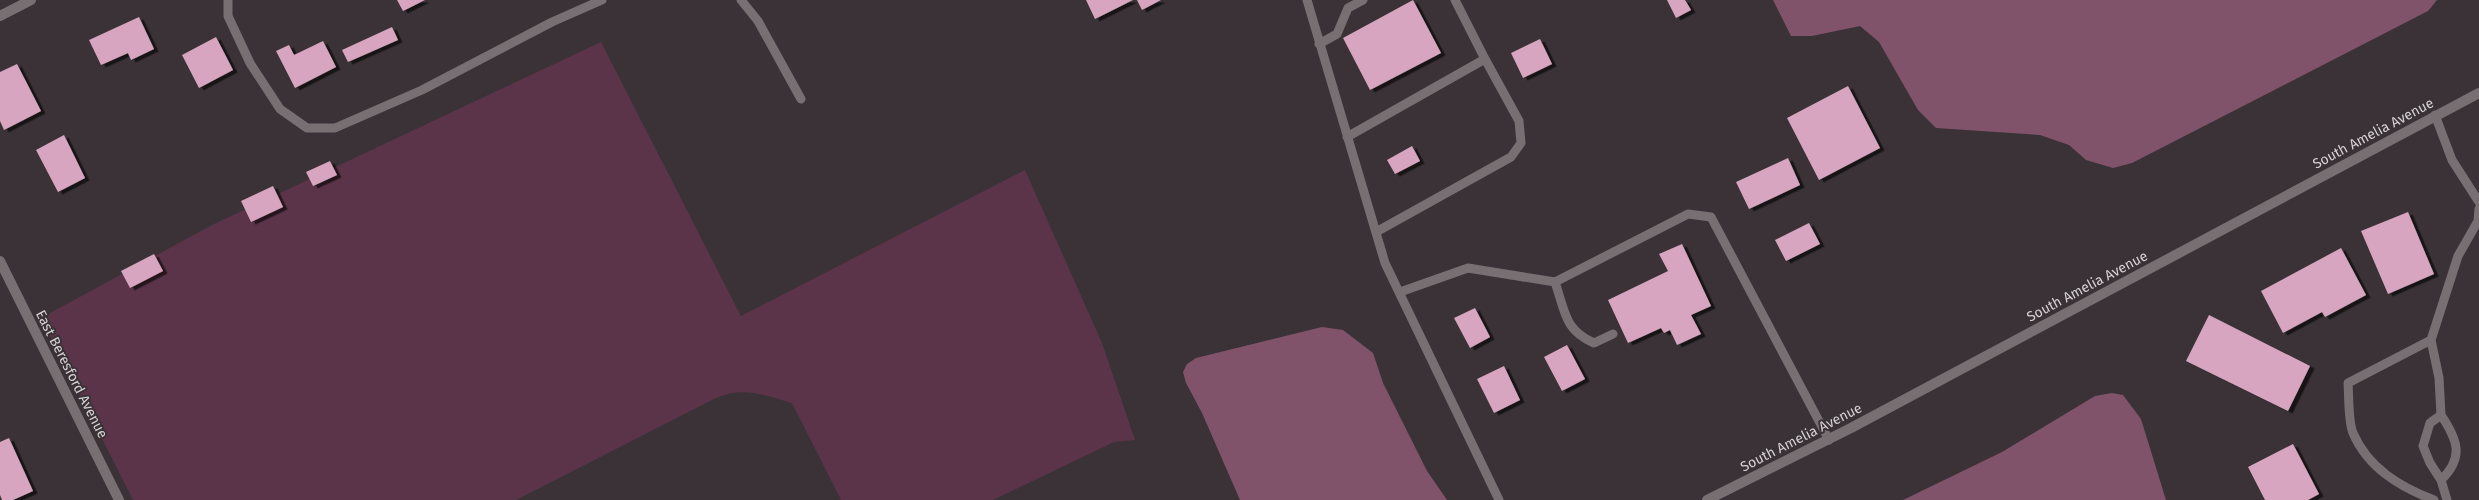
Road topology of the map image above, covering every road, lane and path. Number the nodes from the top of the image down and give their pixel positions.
1 (31, 0) edge
2 (228, 0) edge
3 (602, 0) edge
4 (741, 0) edge
5 (1363, 0) edge
6 (1455, 0) edge
7 (1306, 2) edge
8 (0, 16) edge
9 (1319, 44) junction
10 (1485, 59) junction
11 (2479, 93) edge
12 (800, 99) dead end
13 (2435, 115) junction
14 (1347, 137) junction
15 (2479, 202) edge
16 (2479, 209) edge
17 (1376, 232) junction
18 (0, 261) edge
19 (1555, 282) junction
20 (1400, 292) junction
21 (1613, 334) dead end
22 (2431, 340) junction
23 (2442, 414) junction
24 (1828, 440) junction
25 (2441, 480) junction
26 (120, 500) edge
27 (1500, 500) edge
28 (1707, 500) edge
29 (2434, 500) edge
30 (2447, 500) edge

1 - 8 street
2 - 3 lane
4 - 12 lane
5 - 9 lane
6 - 10 lane
7 - 9 lane
9 - 14 lane
10 - 14 lane
10 - 17 lane
11 - 13 street, South Amelia Avenue
13 - 15 lane
13 - 24 street, South Amelia Avenue
14 - 17 lane
16 - 22 lane
17 - 20 lane
18 - 26 street, East Beresford Avenue
19 - 20 lane
19 - 21 lane
19 - 24 lane
20 - 27 lane
22 - 23 lane
22 - 29 lane
23 - 25 lane
23 - 25 lane
24 - 28 street, South Amelia Avenue
25 - 30 lane

